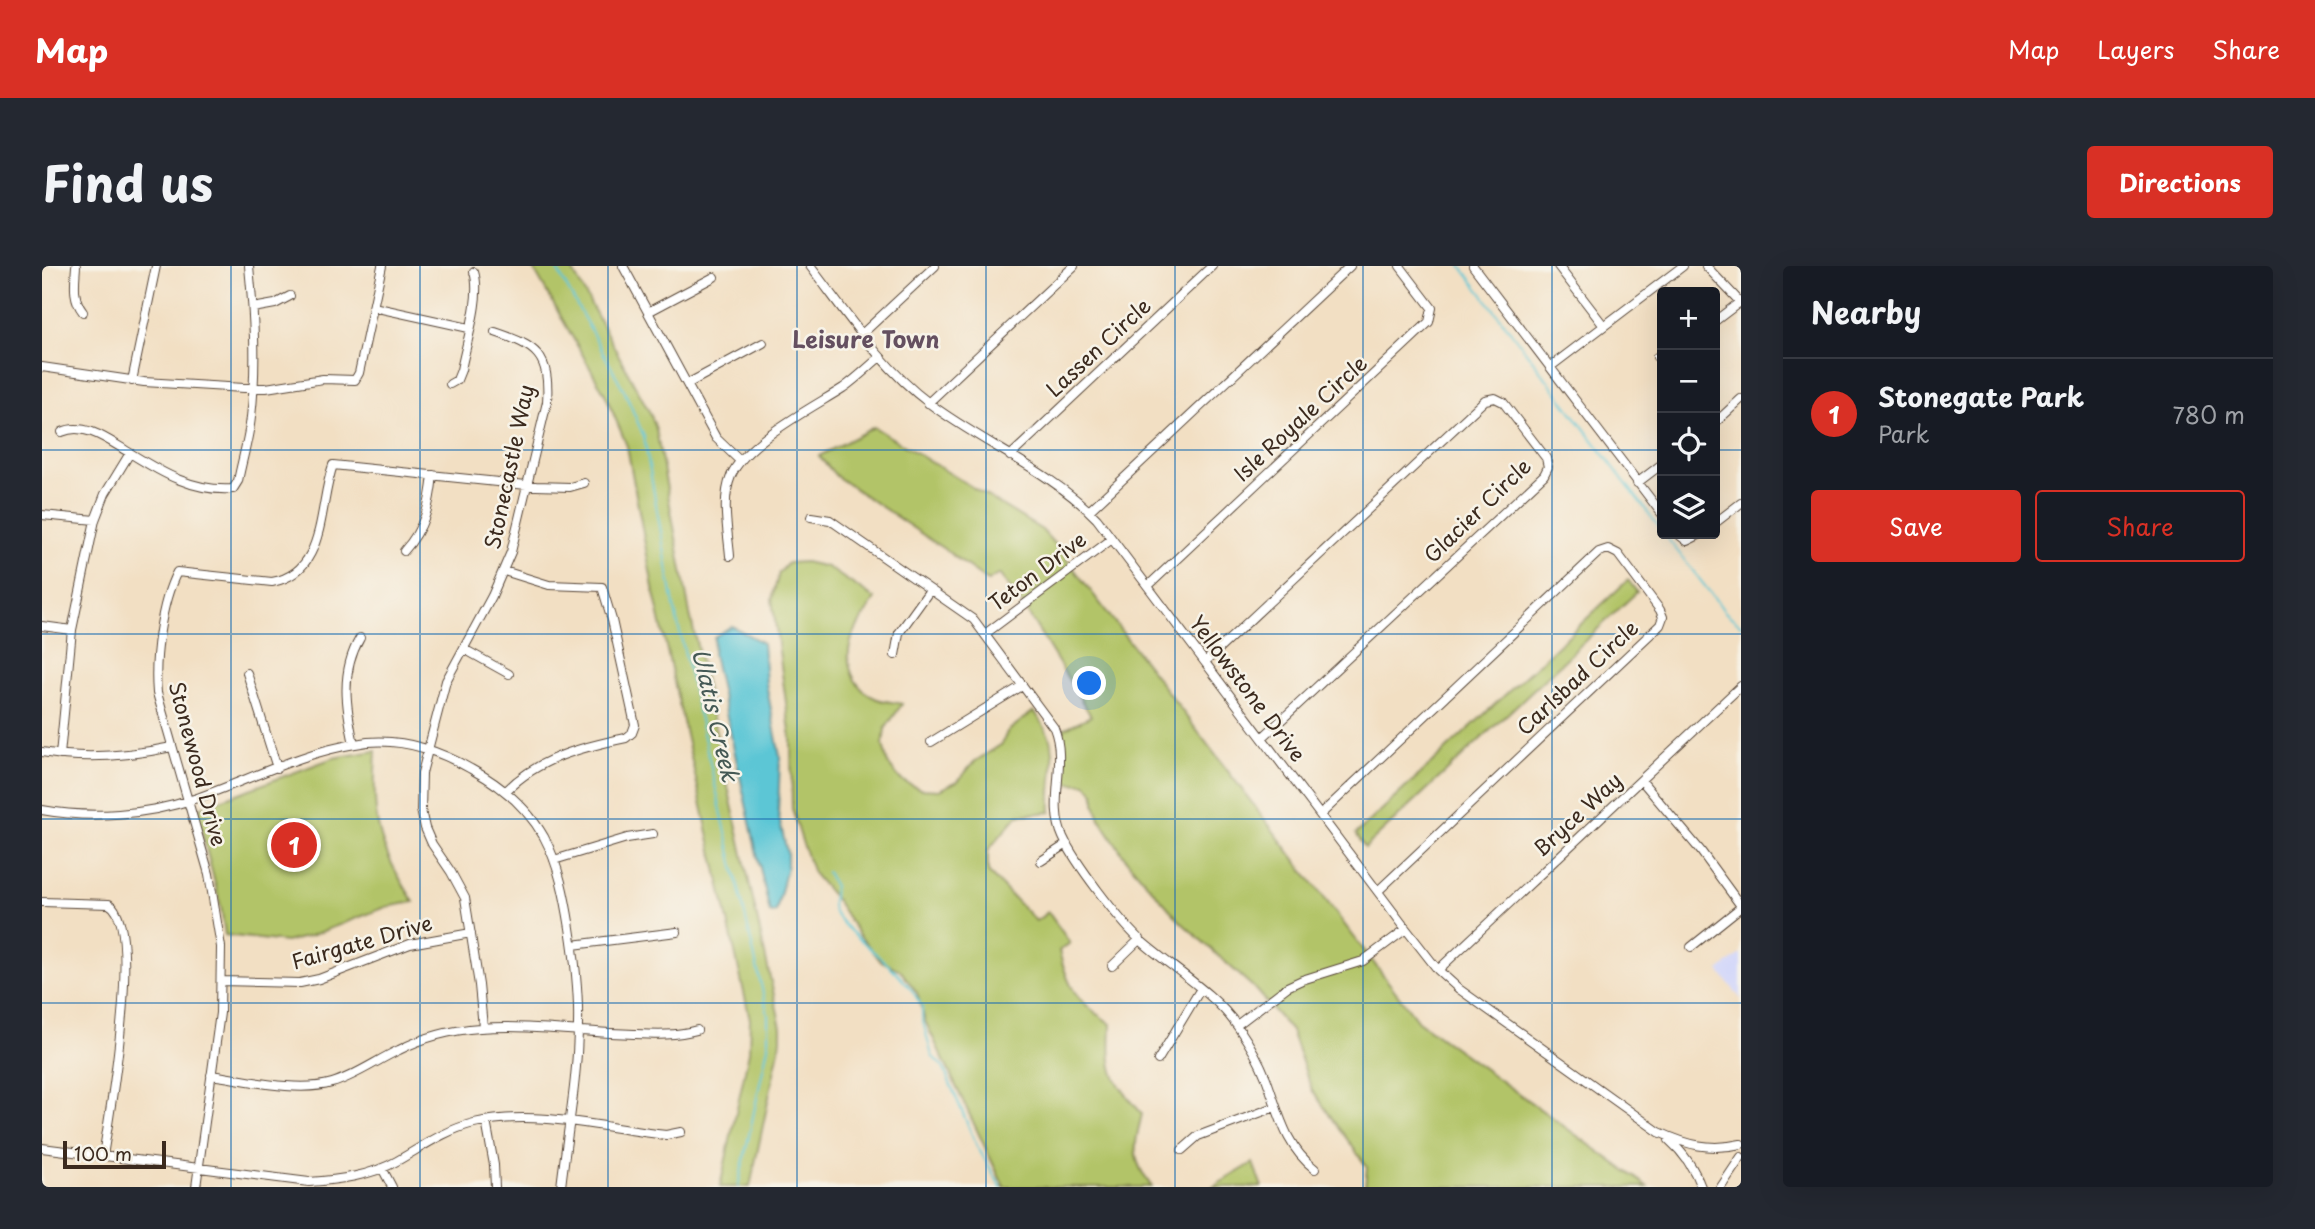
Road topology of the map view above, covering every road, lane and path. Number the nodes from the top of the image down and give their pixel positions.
1 (76, 266) edge
2 (156, 266) edge
3 (249, 266) edge
4 (382, 266) edge
5 (623, 266) edge
6 (810, 266) edge
7 (935, 266) edge
8 (1073, 266) edge
9 (1212, 266) edge
10 (1350, 266) edge
11 (1400, 266) edge
12 (1473, 266) edge
13 (1558, 266) edge
14 (1683, 266) edge
15 (1706, 266) edge
16 (474, 272) dead end
17 (714, 277) dead end
18 (290, 296) dead end
19 (1740, 302) edge
20 (373, 307) junction
21 (253, 308) junction
22 (83, 312) dead end
23 (649, 312) junction
24 (1720, 317) edge
25 (1604, 326) junction
26 (469, 328) junction
27 (495, 332) dead end
28 (862, 334) junction
29 (764, 343) dead end
30 (880, 357) junction
31 (42, 367) edge
32 (1549, 367) junction
33 (132, 381) junction
34 (450, 384) dead end
35 (687, 384) junction
36 (253, 388) junction
37 (1741, 399) edge
38 (928, 403) junction
39 (1720, 418) edge
40 (62, 432) dead end
41 (130, 453) junction
42 (1010, 456) junction
43 (739, 460) junction
44 (1657, 468) edge
45 (433, 475) junction
46 (584, 483) dead end
47 (1637, 483) junction
48 (528, 485) junction
49 (1741, 503) edge
50 (1657, 508) edge
51 (1089, 511) junction
52 (42, 515) edge
53 (811, 517) dead end
54 (1720, 519) edge
55 (95, 520) junction
56 (1112, 539) junction
57 (404, 551) dead end
58 (730, 556) dead end
59 (504, 571) junction
60 (1148, 586) junction
61 (929, 590) junction
62 (42, 626) edge
63 (72, 630) junction
64 (985, 634) junction
65 (360, 638) dead end
66 (464, 649) junction
67 (895, 655) dead end
68 (1205, 662) junction
69 (247, 673) dead end
70 (509, 674) dead end
71 (1022, 686) junction
72 (1741, 686) edge
73 (1262, 738) junction
74 (931, 742) dead end
75 (354, 744) junction
76 (172, 747) junction
77 (427, 748) junction
78 (42, 752) edge
79 (60, 755) junction
80 (277, 768) junction
81 (1641, 780) junction
82 (506, 791) junction
83 (187, 801) junction
84 (42, 810) edge
85 (1320, 815) junction
86 (653, 834) dead end
87 (1067, 845) junction
88 (554, 860) junction
89 (1041, 861) dead end
90 (1378, 891) junction
91 (42, 902) edge
92 (1741, 906) edge
93 (1406, 929) junction
94 (677, 932) dead end
95 (471, 933) junction
96 (1140, 939) junction
97 (573, 946) junction
98 (1691, 947) dead end
99 (1112, 966) dead end
100 (1438, 970) junction
101 (221, 981) junction
102 (1200, 990) junction
103 (1237, 1025) junction
104 (483, 1027) junction
105 (697, 1030) dead end
106 (578, 1032) junction
107 (1158, 1060) dead end
108 (211, 1075) junction
109 (1275, 1107) junction
110 (486, 1121) junction
111 (569, 1122) junction
112 (681, 1132) dead end
113 (1658, 1132) junction
114 (1741, 1144) edge
115 (42, 1148) edge
116 (1181, 1150) dead end
117 (103, 1156) junction
118 (1741, 1157) edge
119 (382, 1168) junction
120 (199, 1169) junction
121 (1315, 1170) dead end
122 (196, 1187) edge
123 (392, 1187) edge
124 (495, 1187) edge
125 (561, 1187) edge
126 (1701, 1187) edge
127 (1721, 1187) edge

1 - 22 street
2 - 33 street
3 - 21 street
4 - 20 street
5 - 23 street
6 - 28 street, Yellowstone Drive
7 - 28 street
8 - 38 street
9 - 42 street, Lassen Circle
10 - 51 street
11 - 60 street, Isle Royale Circle
12 - 32 street
13 - 25 street
14 - 25 street
15 - 19 street
16 - 26 street
17 - 23 street
18 - 21 street
19 - 24 street
20 - 26 street
20 - 36 street
21 - 36 street
23 - 35 street
25 - 32 street
26 - 34 street
27 - 48 street, Stonecastle Way
28 - 30 street, Yellowstone Drive
29 - 35 street
30 - 38 street, Yellowstone Drive
30 - 43 street
31 - 33 street
32 - 47 street
33 - 36 street
35 - 43 street
36 - 41 street
37 - 39 street
38 - 42 street, Yellowstone Drive
40 - 41 street
41 - 55 street
42 - 51 street, Yellowstone Drive
43 - 58 street
44 - 47 street
45 - 48 street, Stonewood Drive
45 - 57 street
45 - 76 street, Stonewood Drive
46 - 48 street, Stonewood Drive
47 - 50 street
48 - 59 street, Stonecastle Way
49 - 54 street
51 - 56 street, Yellowstone Drive
52 - 55 street
53 - 61 street
55 - 63 street
56 - 60 street, Yellowstone Drive
56 - 64 street, Teton Drive
59 - 66 street, Stonecastle Way
59 - 82 street
60 - 68 street, Yellowstone Drive
61 - 64 street
61 - 67 street
62 - 63 street
63 - 79 street
64 - 71 street
65 - 75 street
66 - 70 street
66 - 77 street, Stonecastle Way
68 - 73 street, Yellowstone Drive
68 - 73 street, Glacier Circle
69 - 80 street
71 - 74 street
71 - 87 street
72 - 81 street, Bryce Way
73 - 85 street, Yellowstone Drive
75 - 77 street
75 - 80 street
76 - 79 street
76 - 83 street, Stonewood Drive
77 - 82 street
77 - 95 street, Stonecastle Way
78 - 79 street
80 - 83 street
81 - 92 street
81 - 100 street, Bryce Way
82 - 88 street
83 - 84 street
83 - 101 street, Stonewood Drive
85 - 90 street, Yellowstone Drive
85 - 90 street, Carlsbad Circle
86 - 88 street
87 - 89 street
87 - 96 street
88 - 97 street
90 - 93 street, Yellowstone Drive
91 - 117 street
92 - 98 street
93 - 100 street, Yellowstone Drive
93 - 103 street
94 - 97 street
95 - 101 street, Fairgate Drive
95 - 104 street, Stonecastle Way
96 - 99 street
96 - 102 street
97 - 106 street
100 - 113 street, Yellowstone Drive
101 - 108 street, Stonewood Drive
102 - 103 street
102 - 107 street
103 - 109 street
104 - 106 street
104 - 108 street
105 - 106 street
106 - 111 street
108 - 120 street, Stonewood Drive
109 - 116 street
109 - 121 street
110 - 111 street
110 - 119 street
110 - 124 street
111 - 112 street
111 - 125 street
113 - 114 street, Yellowstone Drive
113 - 126 street, Yellowstone Drive
115 - 117 street
117 - 120 street
118 - 127 street
119 - 120 street
119 - 123 street
120 - 122 street, Stonewood Drive

